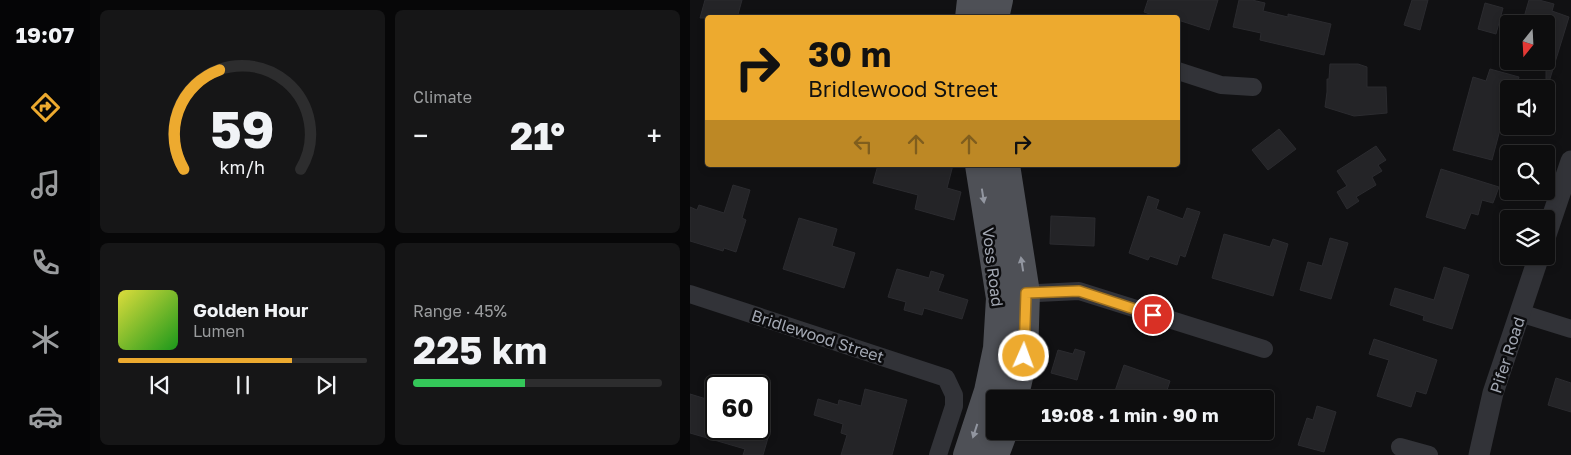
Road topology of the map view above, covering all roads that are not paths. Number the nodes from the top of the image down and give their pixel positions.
1 (971, 0) edge
2 (969, 15) edge
3 (1180, 72) edge
4 (1253, 87) dead end
5 (1571, 161) edge
6 (978, 167) edge
7 (1006, 167) edge
8 (1554, 210) edge
9 (1536, 265) edge
10 (1026, 293) junction
11 (690, 294) edge
12 (1000, 298) junction
13 (1520, 313) junction
14 (1571, 329) edge
15 (1264, 350) dead end
16 (1016, 390) edge
17 (1001, 440) edge
18 (1400, 447) dead end
19 (938, 455) edge
20 (968, 455) edge
21 (995, 455) edge
22 (1429, 455) edge
23 (1479, 455) edge

1 - 2 main road
3 - 4 street
5 - 8 street
6 -> 12 main road, Voss Road
10 -> 7 main road, Voss Road
9 - 13 street, Pifer Road
10 - 12 street
10 - 15 street
10 - 16 main road, Voss Road
11 - 19 street, Bridlewood Street
12 -> 20 main road, Voss Road
13 - 14 street
13 - 23 street, Pifer Road
17 - 21 main road
18 - 22 street

